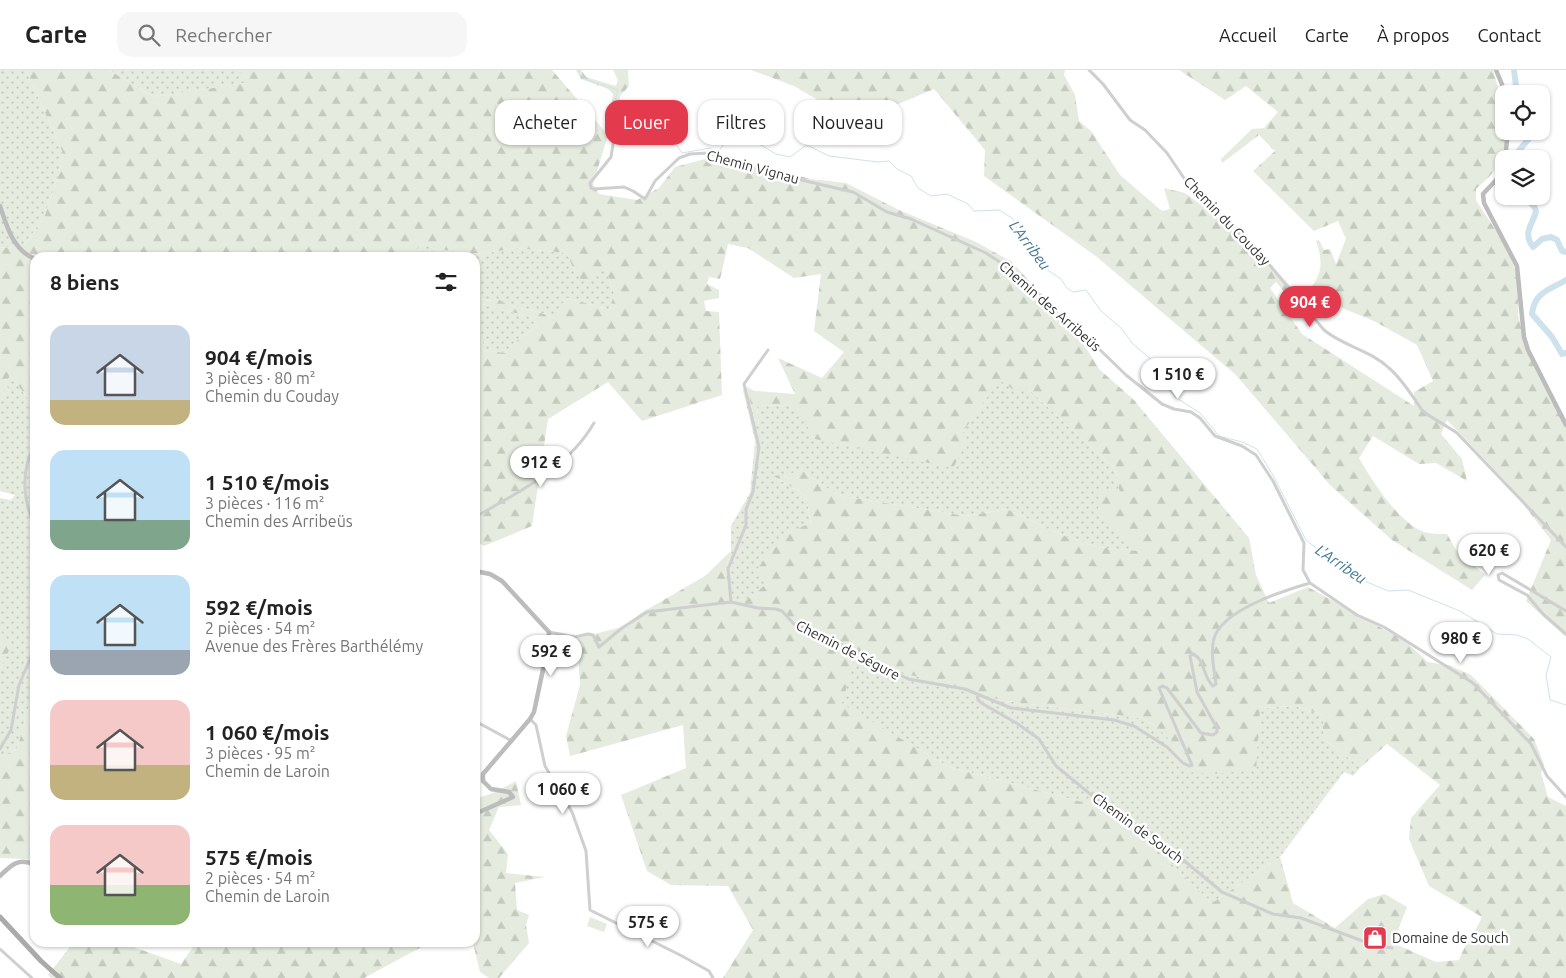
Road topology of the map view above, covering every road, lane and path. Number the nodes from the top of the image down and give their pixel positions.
1 (1089, 70) edge
2 (1496, 70) edge
3 (1502, 85) edge
4 (613, 145) edge
5 (1495, 181) edge
6 (0, 206) edge
7 (986, 254) joint
8 (30, 257) edge
9 (768, 350) dead end
10 (594, 423) dead end
11 (1566, 425) edge
12 (30, 464) edge
13 (30, 503) edge
14 (480, 514) edge
15 (1566, 548) edge
16 (480, 572) edge
17 (1310, 583) junction
18 (731, 602) junction
19 (1566, 611) edge
20 (549, 632) junction
21 (1566, 634) edge
22 (30, 659) edge
23 (965, 689) joint
24 (976, 694) junction
25 (530, 719) junction
26 (480, 724) edge
27 (510, 740) junction
28 (0, 749) edge
29 (1566, 797) edge
30 (480, 812) edge
31 (30, 863) edge
32 (0, 876) edge
33 (2, 919) edge
34 (0, 927) edge
35 (1392, 948) dead end
36 (0, 949) edge
37 (32, 978) edge
38 (60, 978) edge
39 (713, 978) edge

1 - 15 street, Chemin du Couday
2 - 3 street
4 - 7 street, Chemin Vignau
5 - 11 street
6 - 8 street
7 - 17 street, Chemin des Arribeüs
9 - 18 street
10 - 14 street
12 - 13 street
16 - 20 street
17 - 24 street
17 - 29 street
18 - 20 street, Chemin de Ségure
18 - 23 street, Chemin de Ségure
19 - 21 street
20 - 25 street
22 - 28 street
23 - 24 street, Chemin de Souch
24 - 35 street, Chemin de Souch
25 - 27 street
25 - 39 street
26 - 27 street
27 - 30 street
31 - 32 street
33 - 34 street
33 - 38 main road
36 - 37 street

